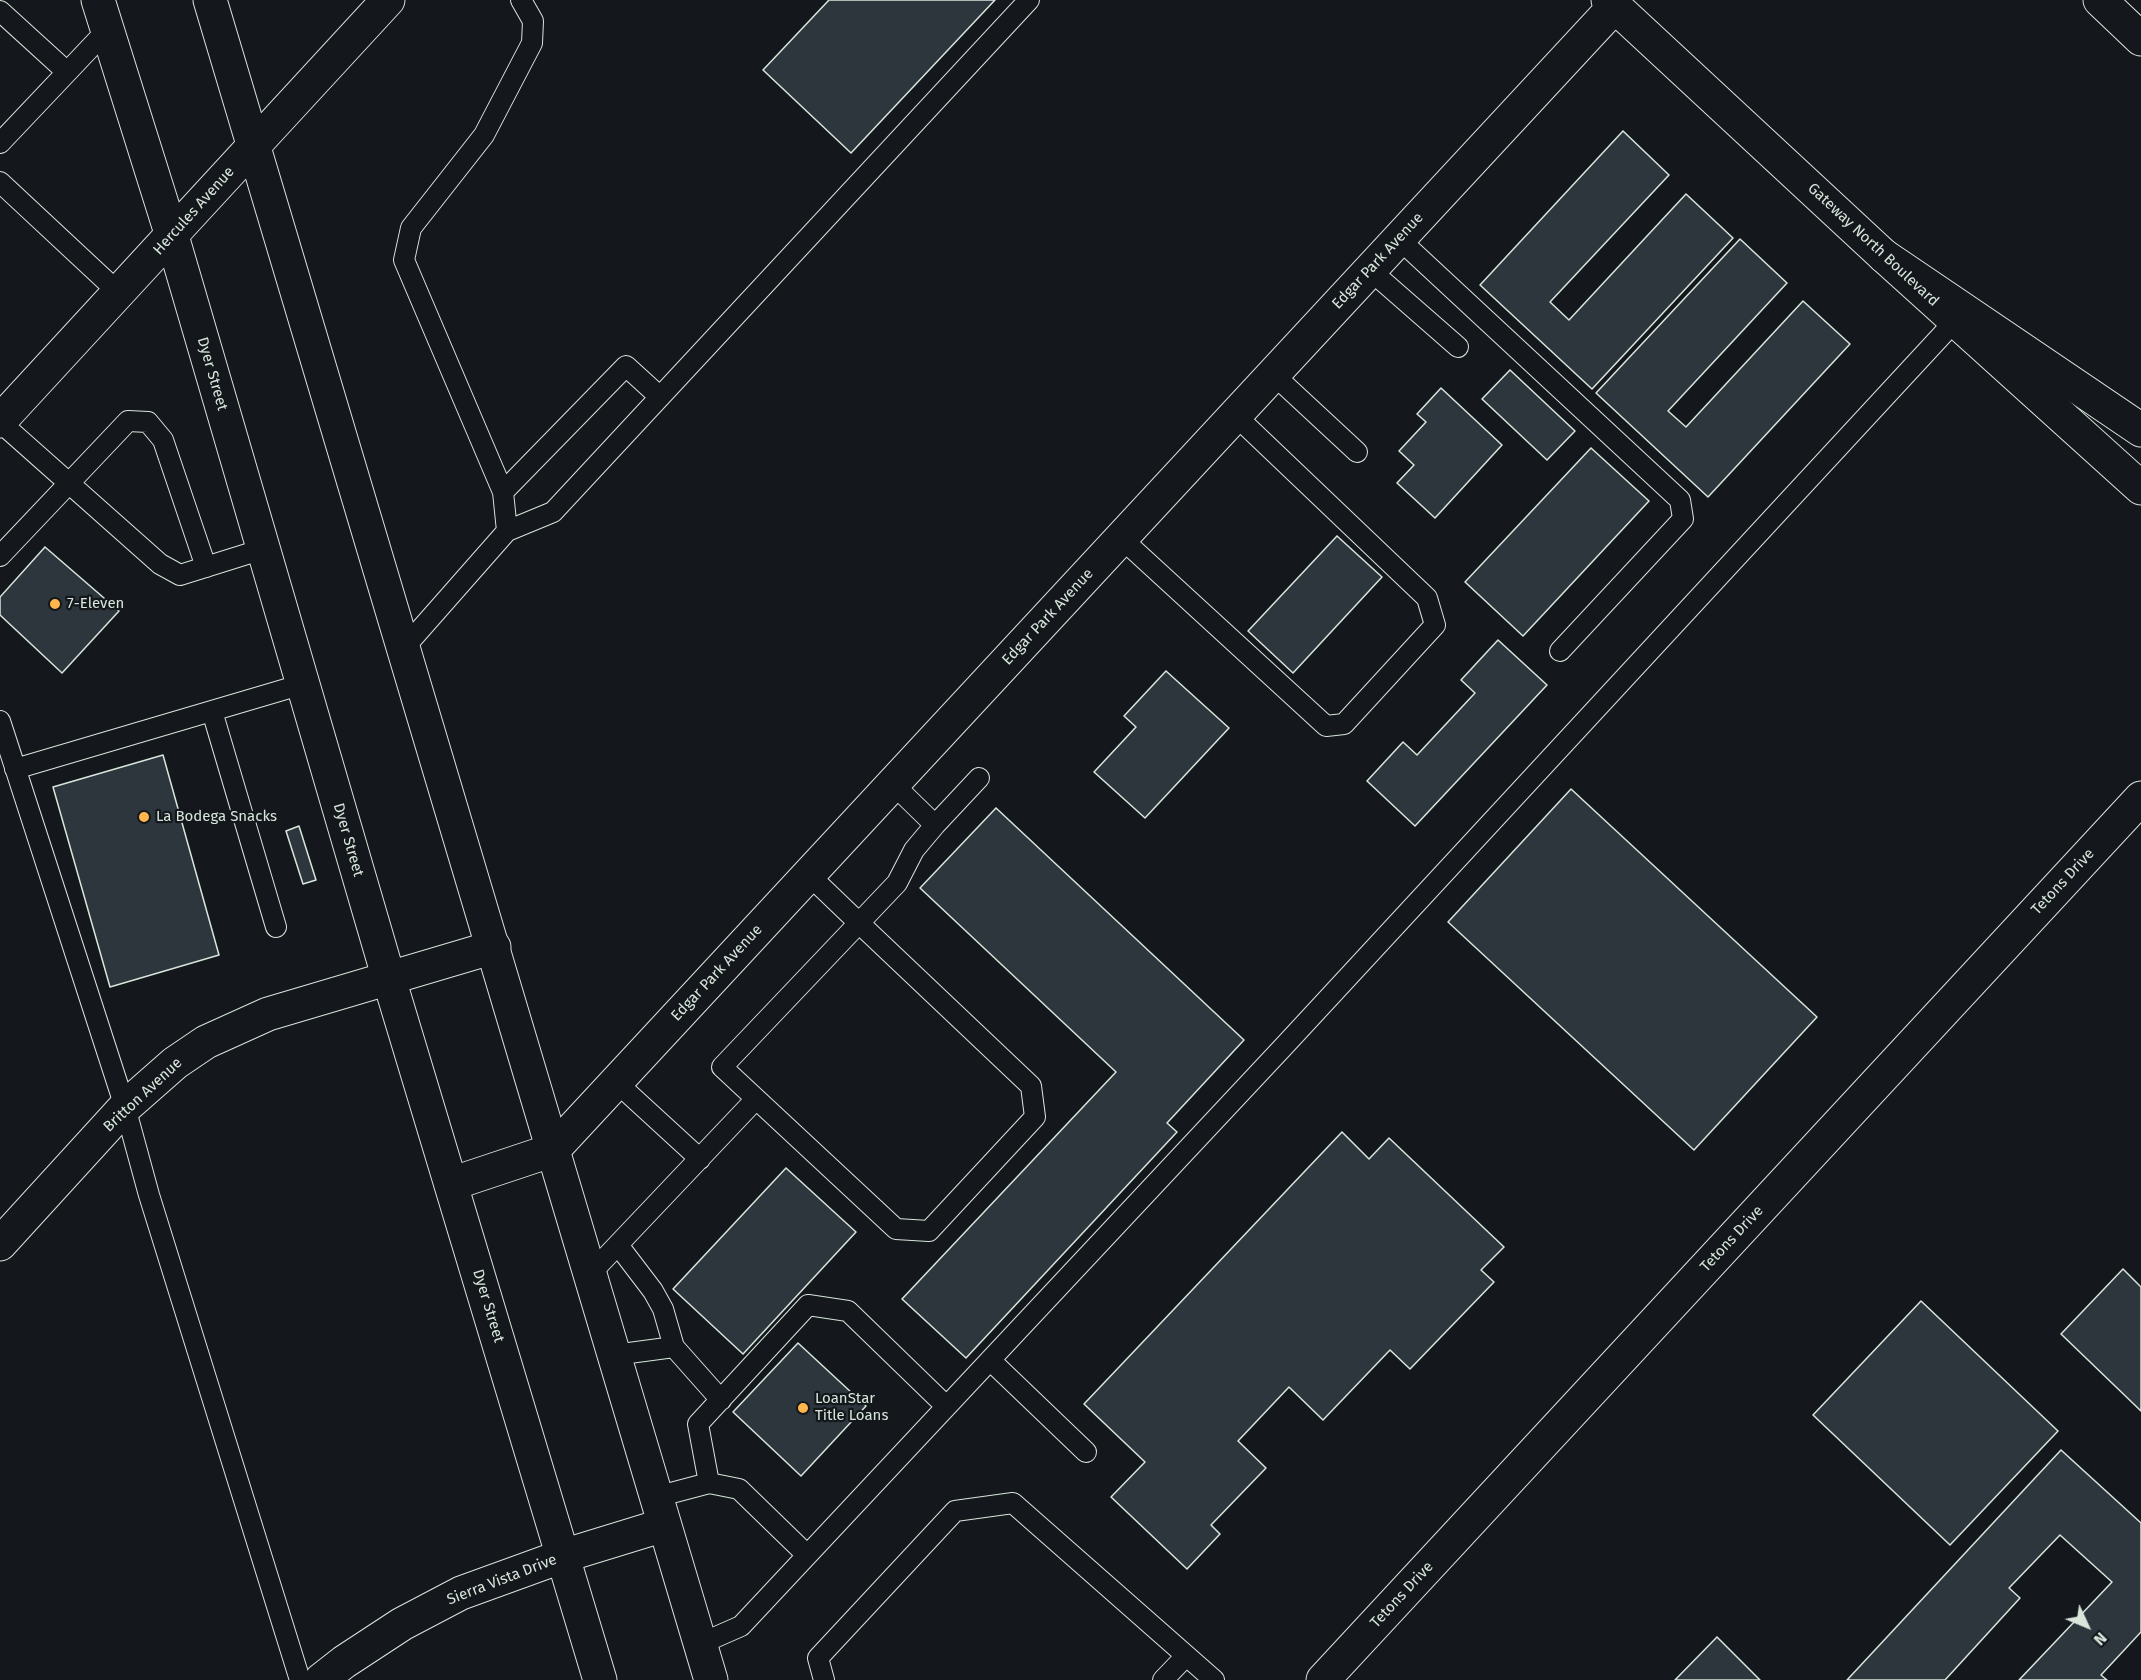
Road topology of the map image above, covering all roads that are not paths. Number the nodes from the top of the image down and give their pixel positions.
1 (210, 0) edge
2 (387, 0) edge
3 (520, 0) edge
4 (1029, 0) edge
5 (2100, 0) edge
6 (1612, 3) edge
7 (0, 11) edge
8 (103, 15) edge
9 (2141, 39) edge
10 (67, 72) junction
11 (0, 143) edge
12 (254, 144) junction
13 (0, 182) edge
14 (172, 236) junction
15 (1399, 239) junction
16 (1884, 256) junction
17 (1370, 270) junction
18 (119, 293) junction
19 (1955, 321) junction
20 (1458, 347) dead end
21 (1274, 374) junction
22 (660, 397) junction
23 (1235, 415) junction
24 (0, 422) edge
25 (2141, 430) edge
26 (1357, 452) dead end
27 (69, 484) junction
28 (2141, 488) edge
29 (503, 492) junction
30 (507, 531) junction
31 (1121, 537) junction
32 (263, 549) junction
33 (0, 556) edge
34 (206, 567) junction
35 (404, 648) junction
36 (1560, 651) dead end
37 (303, 684) junction
38 (212, 711) junction
39 (0, 721) edge
40 (15, 769) junction
41 (979, 778) dead end
42 (893, 784) junction
43 (2141, 798) edge
44 (935, 825) junction
45 (809, 874) junction
46 (859, 923) junction
47 (276, 927) dead end
48 (494, 947) junction
49 (389, 978) junction
50 (616, 1082) junction
51 (756, 1099) junction
52 (125, 1107) junction
53 (553, 1150) junction
54 (700, 1159) junction
55 (451, 1184) junction
56 (0, 1244) edge
57 (618, 1245) junction
58 (590, 1274) junction
59 (674, 1347) junction
60 (614, 1355) junction
61 (990, 1360) junction
62 (721, 1400) junction
63 (946, 1406) junction
64 (1086, 1452) dead end
65 (709, 1483) junction
66 (660, 1511) junction
67 (807, 1555) junction
68 (563, 1556) junction
69 (700, 1644) junction
70 (1186, 1656) junction
71 (300, 1680) edge
72 (321, 1680) edge
73 (600, 1680) edge
74 (711, 1680) edge
75 (824, 1680) edge
76 (1163, 1680) edge
77 (1214, 1680) edge
78 (1323, 1680) edge

1 - 12 main road
2 - 12 main road, Hercules Avenue
3 - 29 lane
4 - 22 lane
5 - 9 main road
6 - 15 main road, Edgar Park Avenue
6 - 16 main road, Gateway North Boulevard
7 - 10 lane
8 - 10 lane
8 - 14 main road, Dyer Street
10 - 11 lane
12 - 14 main road, Hercules Avenue
12 - 35 main road
13 - 18 lane
14 - 18 main road, Hercules Avenue
14 - 32 main road, Dyer Street
15 - 17 main road, Edgar Park Avenue
15 - 36 lane
16 - 19 main road, Gateway North Boulevard
16 - 25 main road
17 - 20 lane
17 - 21 main road, Edgar Park Avenue
18 - 24 main road, Hercules Avenue
19 - 28 main road, Gateway North Boulevard
19 - 61 lane
21 - 23 main road, Edgar Park Avenue
21 - 26 lane
22 - 29 lane
22 - 30 lane
23 - 31 main road, Edgar Park Avenue
23 - 31 lane
24 - 27 lane
27 - 33 lane
27 - 34 lane
27 - 34 lane
29 - 30 lane
30 - 35 lane
31 - 42 main road, Edgar Park Avenue
32 - 34 lane
32 - 37 main road, Dyer Street
35 - 48 main road
37 - 38 lane
37 - 49 main road, Dyer Street
38 - 40 lane
38 - 47 lane
39 - 40 lane
40 - 52 lane
41 - 44 lane
42 - 44 lane
42 - 45 main road, Edgar Park Avenue
43 - 78 main road, Tetons Drive
44 - 46 lane
45 - 46 lane
45 - 50 main road, Edgar Park Avenue
46 - 51 lane
46 - 51 lane
48 - 49 main road, Britton Avenue
48 - 53 main road
49 - 52 main road, Britton Avenue
49 - 55 main road, Dyer Street
50 - 53 main road, Edgar Park Avenue
50 - 54 lane
51 - 54 lane
52 - 56 main road, Britton Avenue
52 - 71 lane
53 - 55 main road, Edgar Park Avenue
53 - 58 main road
54 - 57 lane
55 - 68 main road, Dyer Street
57 - 58 lane
57 - 59 lane
58 - 60 main road
59 - 60 lane
59 - 62 lane
60 - 66 main road
61 - 63 lane
61 - 64 lane
62 - 63 lane
62 - 65 lane
63 - 67 lane
65 - 66 lane
65 - 67 lane
66 - 68 main road, Sierra Vista Drive
66 - 69 main road
67 - 69 lane
68 - 72 main road, Sierra Vista Drive
68 - 73 main road, Dyer Street
69 - 74 main road
70 - 75 lane
70 - 76 lane
70 - 77 lane

